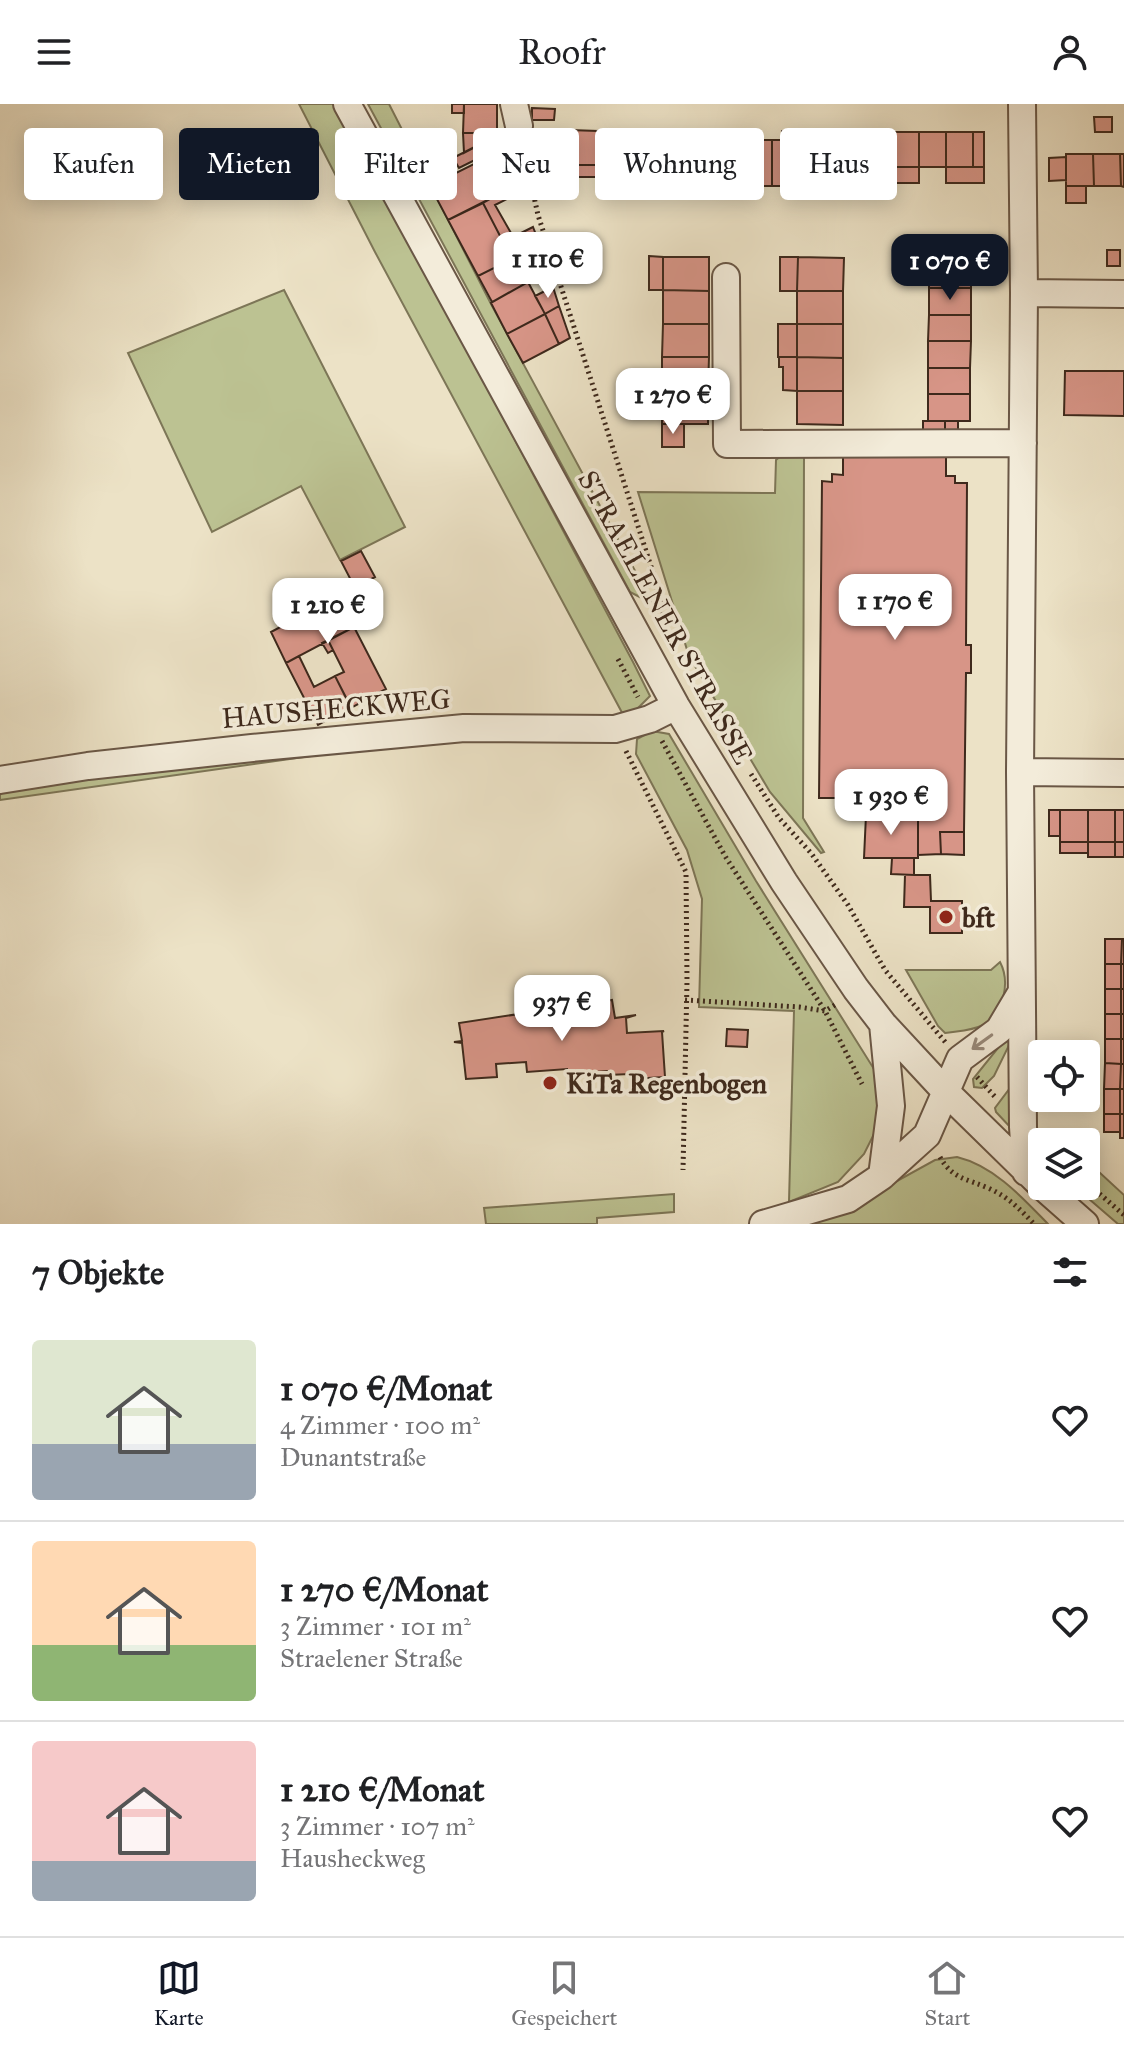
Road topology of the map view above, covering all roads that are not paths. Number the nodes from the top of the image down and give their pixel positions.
1 (347, 104) edge
2 (1022, 104) edge
3 (726, 277) dead end
4 (1024, 293) junction
5 (1124, 294) edge
6 (1023, 443) junction
7 (676, 706) junction
8 (1020, 772) junction
9 (1124, 773) edge
10 (0, 780) edge
11 (1021, 993) junction
12 (883, 1024) junction
13 (947, 1093) junction
14 (1028, 1146) edge
15 (1028, 1172) edge
16 (882, 1176) junction
17 (1058, 1200) edge
18 (763, 1224) edge
19 (1085, 1224) edge

1 - 7 street, STRAELENER STRASSE
2 - 4 street
3 - 6 street
4 - 5 street
4 - 6 street
6 - 8 street
7 - 10 street, HAUSHECKWEG
7 - 12 street, STRAELENER STRASSE
8 - 9 street
8 - 11 street
11 -> 13 street
11 - 14 street
12 - 13 street, STRAELENER STRASSE
12 - 16 street
13 - 15 street, STRAELENER STRASSE
13 - 16 street
16 - 18 street
17 - 19 street, STRAELENER STRASSE

